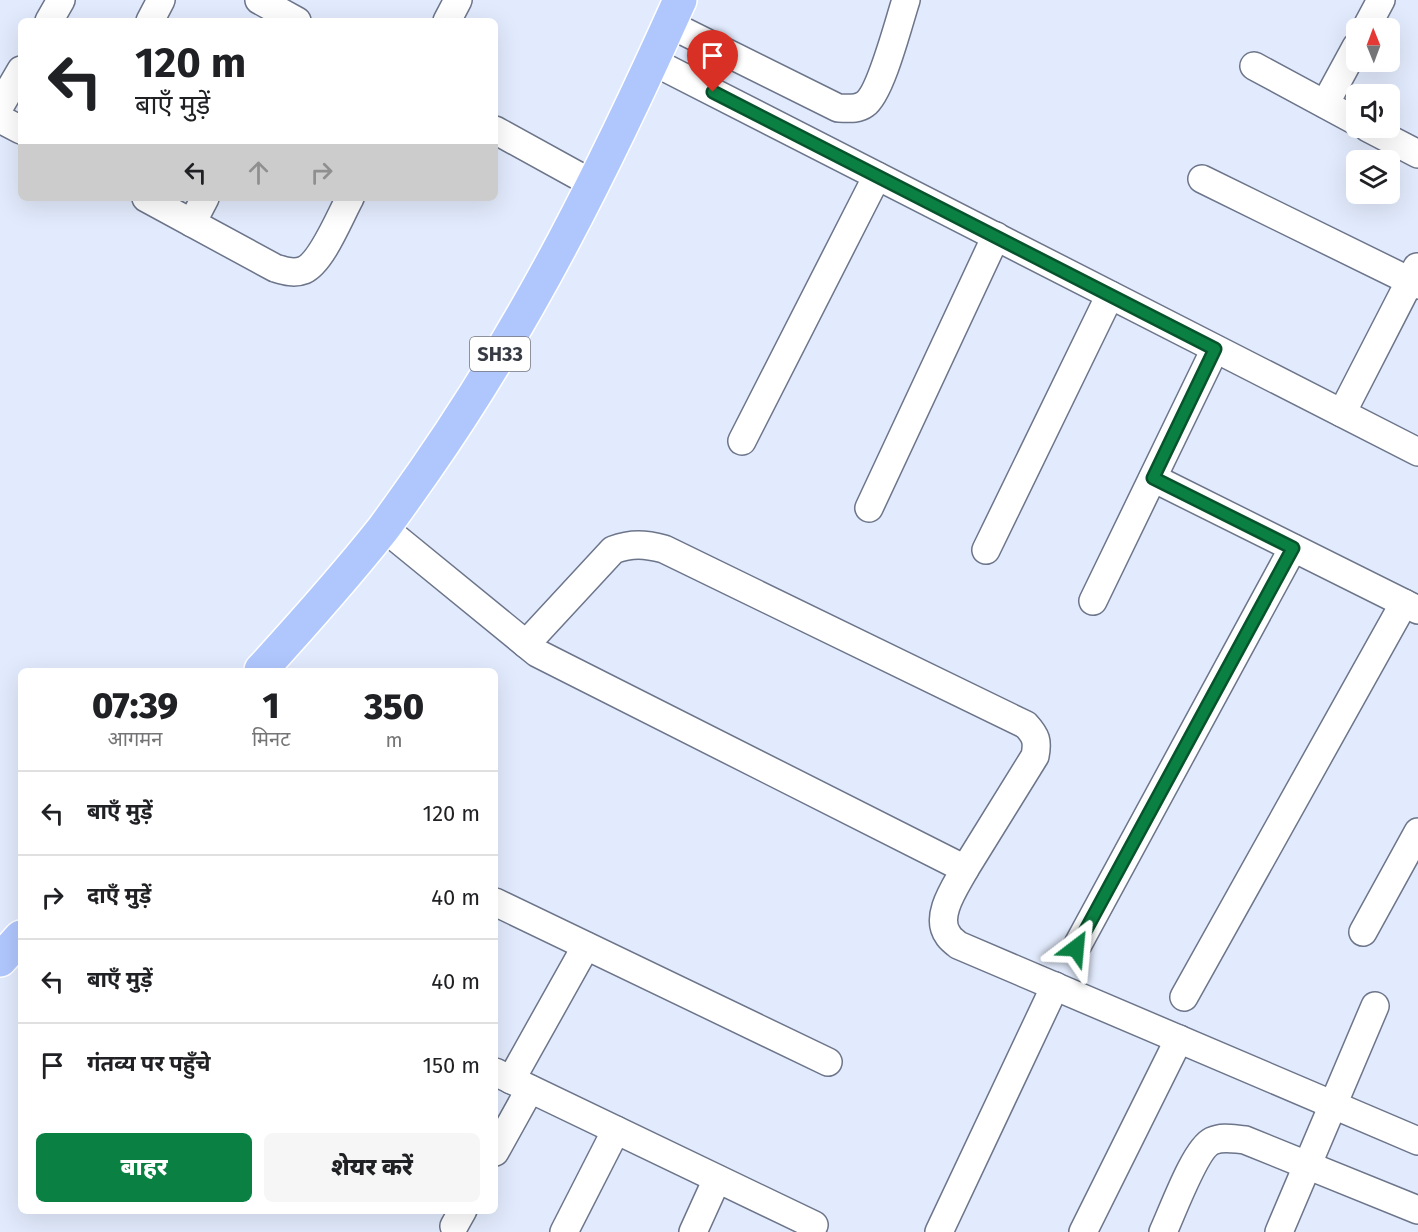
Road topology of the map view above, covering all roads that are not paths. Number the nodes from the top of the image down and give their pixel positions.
1 (62, 0) edge
2 (162, 0) edge
3 (259, 0) edge
4 (458, 0) edge
5 (906, 0) edge
6 (1381, 0) edge
7 (674, 12) edge
8 (51, 18) edge
9 (152, 18) edge
10 (292, 18) edge
11 (449, 18) edge
12 (1371, 18) edge
13 (652, 61) junction
14 (1346, 65) edge
15 (1254, 66) dead end
16 (18, 75) edge
17 (1325, 104) junction
18 (0, 106) edge
19 (1346, 116) edge
20 (0, 119) edge
21 (18, 128) edge
22 (498, 132) edge
23 (1387, 138) edge
24 (1418, 154) edge
25 (877, 176) junction
26 (1202, 179) dead end
27 (593, 184) junction
28 (152, 201) edge
29 (204, 201) edge
30 (348, 201) edge
31 (192, 223) junction
32 (996, 236) junction
33 (1415, 278) edge
34 (1110, 295) junction
35 (1215, 349) junction
36 (1342, 413) junction
37 (742, 441) dead end
38 (1418, 452) edge
39 (1153, 478) junction
40 (869, 508) dead end
41 (384, 528) junction
42 (1293, 548) junction
43 (986, 550) dead end
44 (1094, 601) dead end
45 (1411, 607) edge
46 (526, 644) junction
47 (263, 668) edge
48 (1418, 832) edge
49 (965, 869) junction
50 (498, 903) edge
51 (1363, 932) dead end
52 (18, 940) edge
53 (586, 946) junction
54 (1076, 948) dead end
55 (0, 960) edge
56 (1055, 986) junction
57 (1184, 997) dead end
58 (1375, 1006) dead end
59 (1179, 1039) junction
60 (828, 1062) dead end
61 (512, 1080) edge
62 (1333, 1104) junction
63 (616, 1130) junction
64 (498, 1139) edge
65 (1418, 1141) edge
66 (1308, 1165) junction
67 (717, 1179) junction
68 (1418, 1210) edge
69 (814, 1225) dead end
70 (564, 1232) edge
71 (693, 1232) edge
72 (939, 1232) edge
73 (1083, 1232) edge
74 (1163, 1232) edge
75 (1279, 1232) edge

1 - 8 street
2 - 9 street
3 - 10 street
4 - 11 street
5 - 7 street
6 - 12 street
7 - 13 main road, SH33
13 - 25 street
13 - 27 main road, SH33
14 - 17 street
15 - 17 street
16 - 18 street
17 - 19 street
20 - 21 street
22 - 27 street
23 - 24 street
25 - 32 street
25 - 37 street
26 - 33 street
27 - 41 main road, SH33
28 - 31 street
29 - 31 street
30 - 31 street
32 - 34 street
32 - 40 street
33 - 36 street
34 - 35 street
34 - 43 street
35 - 36 street
35 - 39 street
36 - 38 street
39 - 42 street
39 - 44 street
41 - 46 street
41 - 47 main road, SH33
42 - 45 street
42 - 54 street
45 - 57 street
46 - 49 street
46 - 49 street
48 - 51 street
49 - 56 street
50 - 53 street
52 - 55 main road
53 - 60 street
53 - 61 street
56 - 59 street
56 - 72 street
58 - 62 street
59 - 62 street
59 - 73 street
61 - 63 street
61 - 64 street
62 - 65 street
62 - 66 street
63 - 67 street
63 - 70 street
66 - 68 street
66 - 74 street
66 - 75 street
67 - 69 street
67 - 71 street

